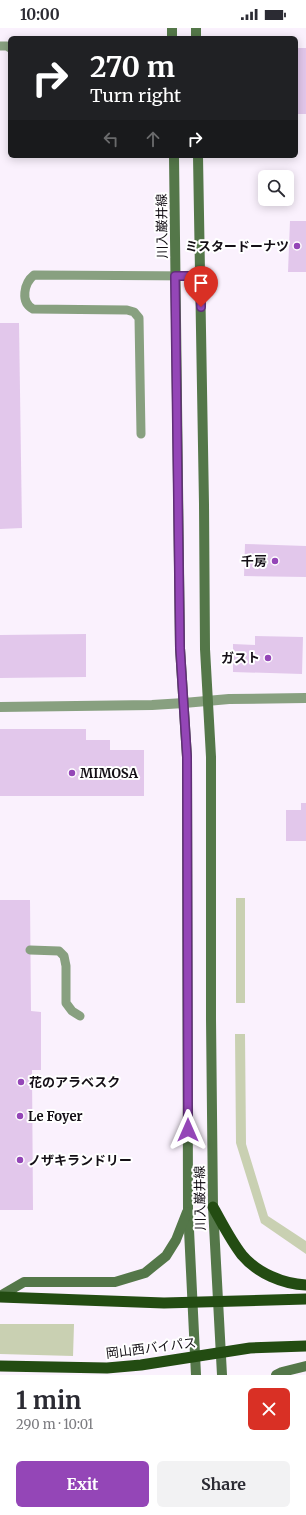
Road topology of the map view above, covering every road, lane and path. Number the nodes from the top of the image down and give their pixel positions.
1 (174, 158) edge
2 (198, 158) edge
3 (175, 276) junction
4 (200, 276) junction
5 (141, 434) dead end
6 (306, 698) edge
7 (208, 701) junction
8 (184, 703) junction
9 (0, 707) edge
10 (30, 950) dead end
11 (80, 1016) dead end
12 (213, 1207) junction
13 (188, 1209) junction
14 (306, 1285) edge
15 (0, 1296) edge
16 (306, 1299) edge
17 (217, 1301) junction
18 (193, 1302) junction
19 (306, 1346) edge
20 (220, 1353) junction
21 (195, 1356) junction
22 (306, 1366) edge
23 (0, 1367) edge
24 (30, 1375) edge
25 (191, 1375) edge
26 (196, 1375) edge
27 (222, 1375) edge
28 (276, 1375) edge

1 - 3 main road, 川入巌井線
2 - 4 main road, 川入巌井線
3 - 4 lane
3 - 5 lane
3 - 8 main road, 川入巌井線
4 - 7 main road, 川入巌井線
6 - 7 street
7 - 8 street
7 - 12 main road, 川入巌井線
8 - 9 street
8 - 13 main road, 川入巌井線
10 - 11 lane
12 - 14 highway
12 - 17 main road, 川入巌井線
13 - 15 main road
13 - 18 main road, 川入巌井線
15 - 18 highway
16 - 17 highway
17 - 18 highway
17 - 20 main road, 川入巌井線
18 - 21 main road, 川入巌井線
19 - 20 highway, 岡山西バイパス
20 - 21 highway, 岡山西バイパス
20 - 27 main road, 川入巌井線
21 - 23 highway, 岡山西バイパス
21 - 25 main road
21 - 26 main road, 川入巌井線
22 - 28 main road
23 - 24 highway

